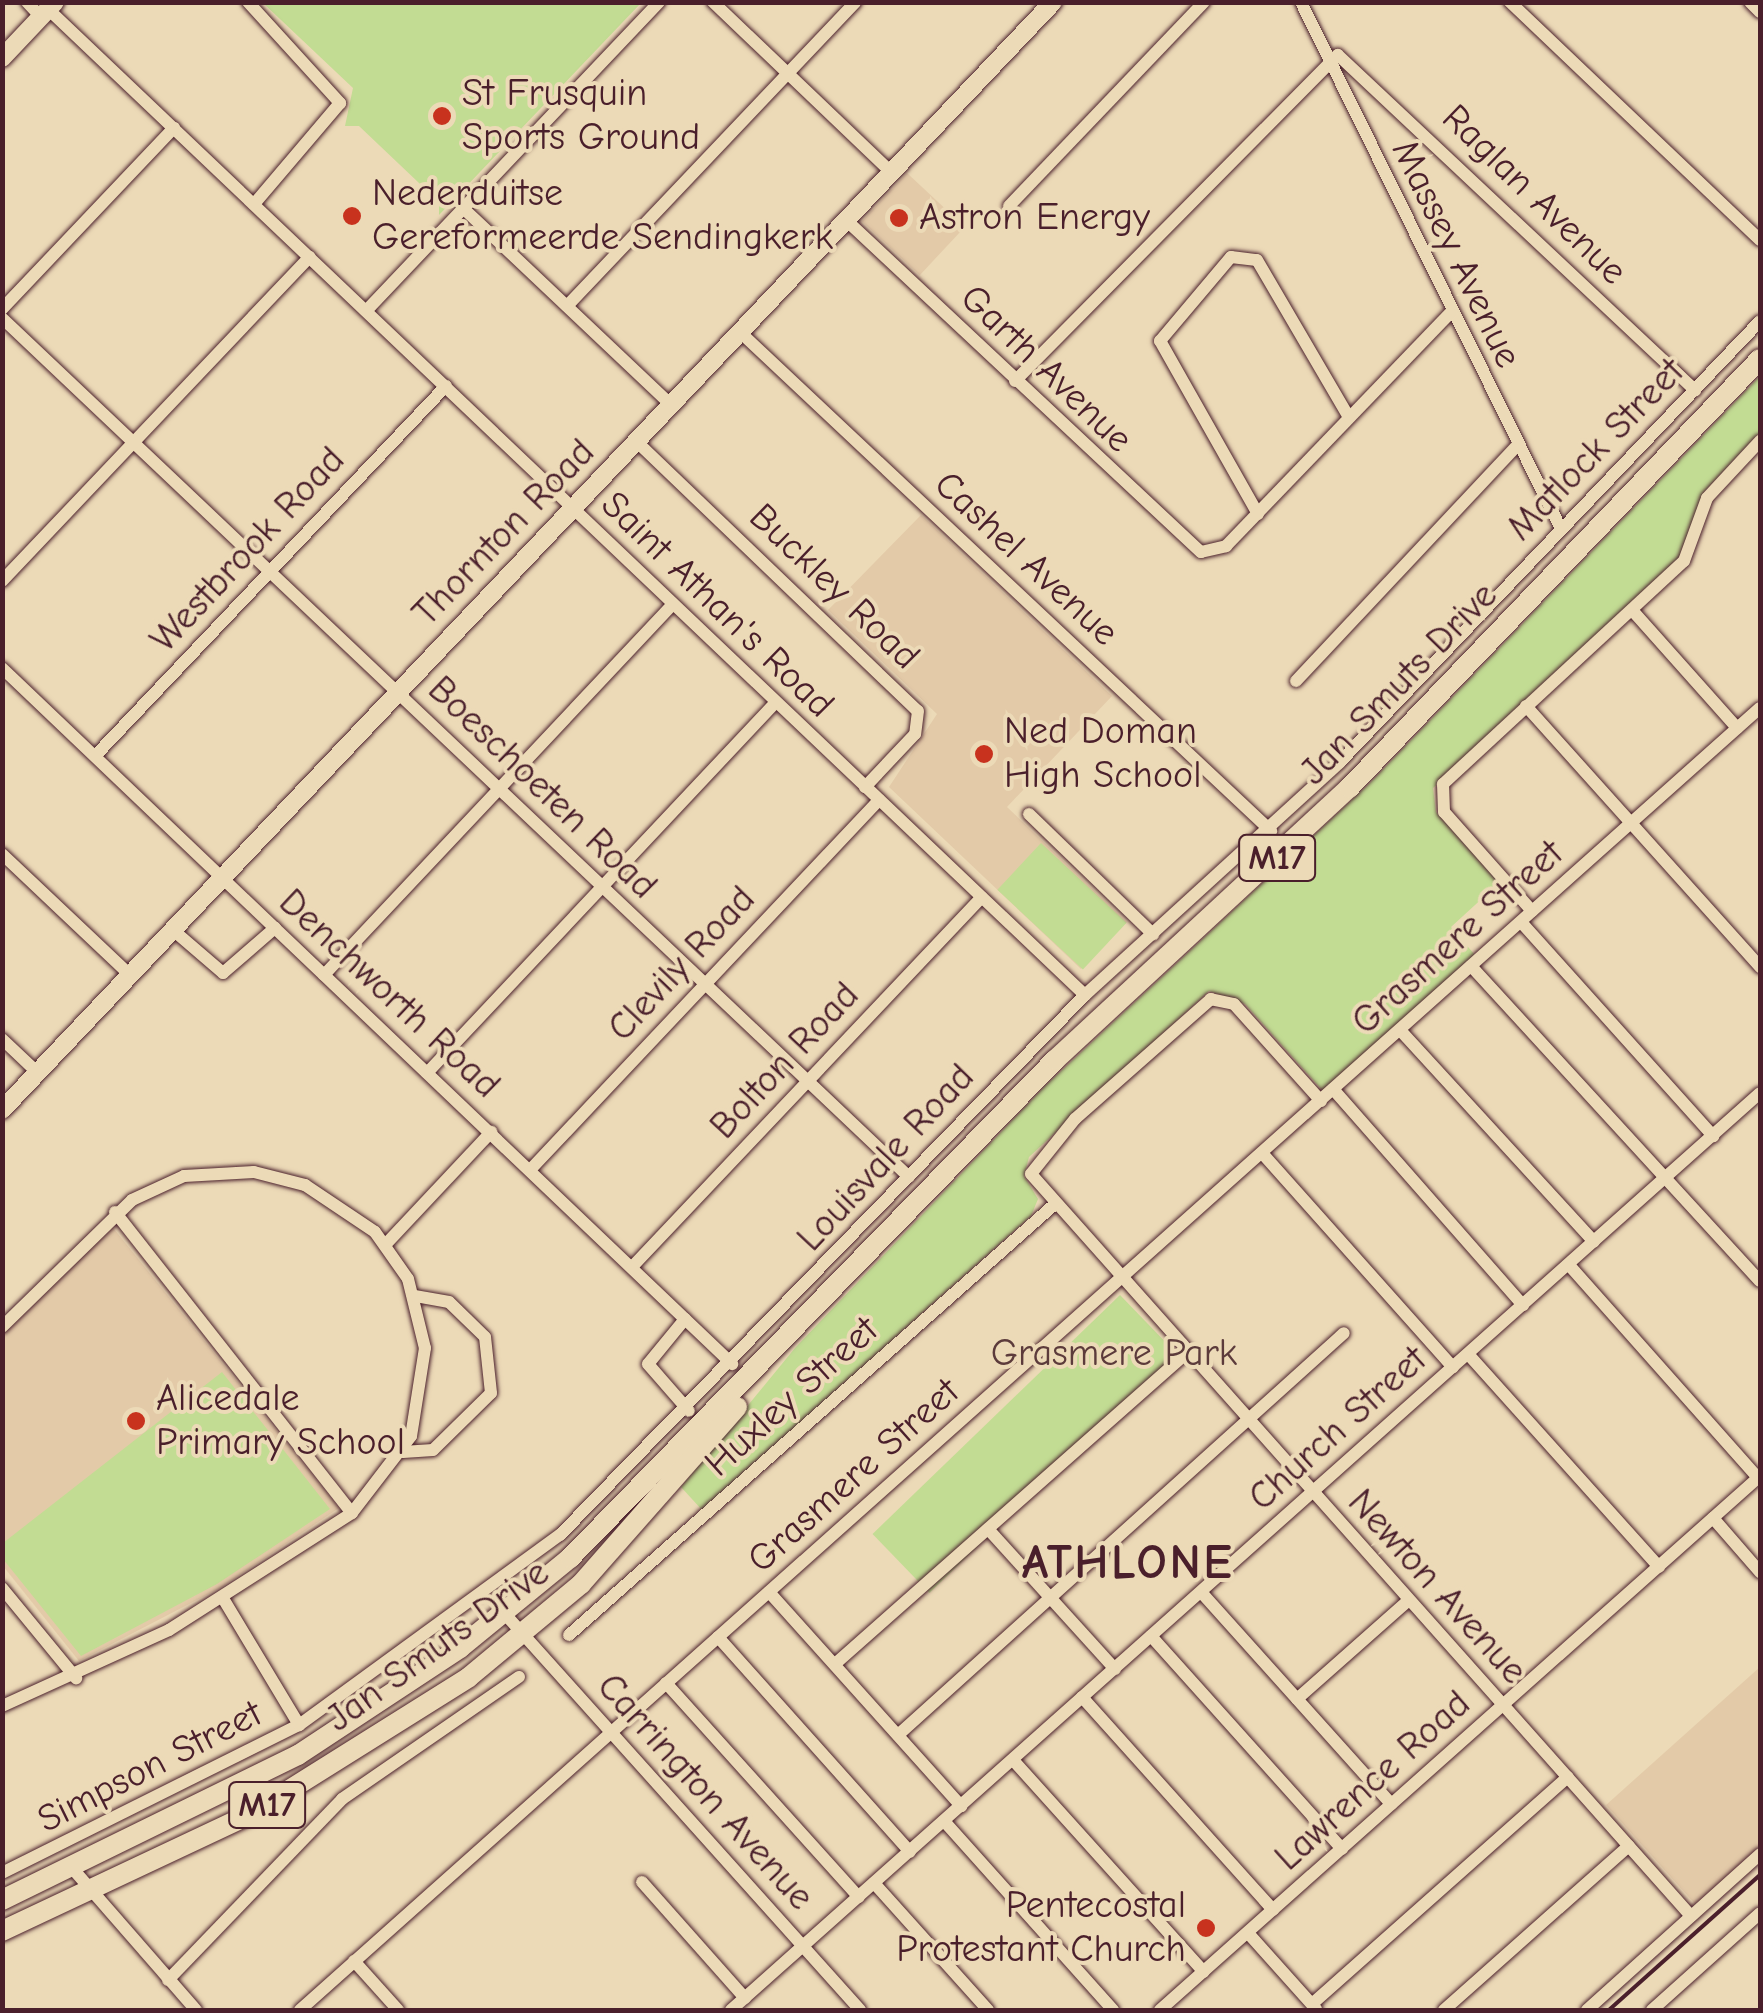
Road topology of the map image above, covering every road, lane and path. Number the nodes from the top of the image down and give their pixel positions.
1 (27, 2) edge
2 (248, 2) edge
3 (659, 2) edge
4 (713, 2) edge
5 (855, 2) edge
6 (1052, 2) edge
7 (1204, 2) edge
8 (1301, 2) edge
9 (1510, 2) edge
10 (1750, 2) edge
11 (48, 9) edge
12 (1760, 12) edge
13 (1327, 56) junction
14 (2, 58) edge
15 (788, 74) junction
16 (174, 128) junction
17 (892, 172) junction
18 (254, 204) junction
19 (1009, 206) dead end
20 (464, 209) junction
21 (846, 220) junction
22 (1760, 240) edge
23 (310, 257) junction
24 (567, 306) junction
25 (2, 309) edge
26 (366, 310) junction
27 (1451, 312) junction
28 (2, 318) edge
29 (1760, 321) edge
30 (740, 332) junction
31 (1760, 360) edge
32 (1015, 381) junction
33 (446, 386) junction
34 (1695, 390) junction
35 (671, 405) junction
36 (1348, 416) junction
37 (636, 441) junction
38 (134, 442) junction
39 (1516, 447) junction
40 (1757, 452) edge
41 (573, 509) junction
42 (1258, 514) junction
43 (1561, 529) junction
44 (270, 572) junction
45 (2, 580) edge
46 (673, 604) junction
47 (1632, 610) junction
48 (2, 668) edge
49 (1296, 681) dead end
50 (398, 692) junction
51 (776, 702) junction
52 (1526, 706) junction
53 (1760, 708) edge
54 (1738, 728) junction
55 (95, 756) junction
56 (866, 787) junction
57 (498, 789) junction
58 (879, 800) junction
59 (1029, 814) dead end
60 (1631, 823) junction
61 (1271, 831) junction
62 (2, 854) edge
63 (222, 877) junction
64 (602, 887) junction
65 (982, 897) junction
66 (1532, 911) junction
67 (1520, 922) junction
68 (275, 928) junction
69 (172, 930) junction
70 (1153, 934) junction
71 (1471, 966) junction
72 (1760, 967) edge
73 (130, 975) junction
74 (324, 975) junction
75 (704, 983) junction
76 (1085, 995) junction
77 (1400, 1030) junction
78 (2, 1039) edge
79 (38, 1072) junction
80 (427, 1073) junction
81 (808, 1081) junction
82 (1333, 1089) junction
83 (1320, 1101) junction
84 (1758, 1102) edge
85 (2, 1110) edge
86 (491, 1132) junction
87 (1713, 1136) junction
88 (1262, 1153) junction
89 (530, 1170) junction
90 (909, 1177) junction
91 (1666, 1178) junction
92 (1055, 1204) junction
93 (115, 1212) junction
94 (1594, 1242) junction
95 (386, 1244) junction
96 (1568, 1265) junction
97 (632, 1267) junction
98 (1122, 1278) junction
99 (1760, 1281) edge
100 (414, 1296) junction
101 (1523, 1306) junction
102 (685, 1319) junction
103 (4, 1324) edge
104 (1344, 1333) dead end
105 (783, 1346) junction
106 (1188, 1352) junction
107 (1468, 1354) junction
108 (732, 1364) junction
109 (1453, 1367) junction
110 (689, 1411) junction
111 (1249, 1421) junction
112 (403, 1452) junction
113 (1759, 1477) edge
114 (1312, 1492) junction
115 (352, 1513) junction
116 (1713, 1518) junction
117 (988, 1529) junction
118 (1659, 1567) junction
119 (1760, 1572) edge
120 (2, 1588) edge
121 (769, 1592) junction
122 (1201, 1592) junction
123 (1051, 1598) junction
124 (224, 1600) junction
125 (1408, 1600) junction
126 (505, 1614) junction
127 (569, 1635) dead end
128 (524, 1636) junction
129 (1151, 1636) junction
130 (718, 1637) junction
131 (835, 1664) junction
132 (1114, 1669) junction
133 (519, 1677) dead end
134 (76, 1678) junction
135 (666, 1683) junction
136 (1082, 1698) junction
137 (1297, 1699) junction
138 (2, 1706) edge
139 (1503, 1706) junction
140 (300, 1726) junction
141 (612, 1732) junction
142 (898, 1735) junction
143 (1013, 1760) junction
144 (1568, 1778) junction
145 (1392, 1804) junction
146 (961, 1806) junction
147 (944, 1821) junction
148 (1629, 1846) junction
149 (1342, 1849) junction
150 (910, 1852) junction
151 (1760, 1854) edge
152 (73, 1869) junction
153 (2, 1873) edge
154 (642, 1882) dead end
155 (874, 1883) junction
156 (88, 1893) junction
157 (859, 1897) junction
158 (2, 1900) edge
159 (1273, 1910) junction
160 (1760, 1914) edge
161 (1692, 1916) junction
162 (2, 1931) edge
163 (1248, 1933) junction
164 (803, 1946) junction
165 (354, 1961) junction
166 (1204, 1972) junction
167 (168, 1980) junction
168 (745, 1998) junction
169 (1315, 2008) edge
170 (196, 2010) edge
171 (300, 2010) edge
172 (398, 2010) edge
173 (732, 2010) edge
174 (860, 2010) edge
175 (988, 2010) edge
176 (1113, 2010) edge
177 (1160, 2010) edge
178 (1444, 2010) edge
179 (1588, 2010) edge
180 (1652, 2010) edge

1 - 11 street, Saint Athan's Road
2 - 18 street
3 - 20 street
4 - 15 street
5 - 15 street
6 - 17 street, Thornton Road
7 - 19 street
8 - 13 street, Massey Avenue
9 - 22 street
10 - 12 street
11 - 14 street
11 - 16 street, Saint Athan's Road
13 - 27 street, Massey Avenue
13 - 32 street
13 - 34 street, Raglan Avenue
15 - 17 street
15 - 24 street
16 - 18 street, Saint Athan's Road
16 - 25 street
17 - 21 street, Thornton Road
18 - 23 street, Saint Athan's Road
20 - 24 street
20 - 26 street
21 - 30 street, Thornton Road
21 - 32 street, Garth Avenue
23 - 26 street, Saint Athan's Road
23 - 38 street
24 - 35 street
26 - 33 street, Saint Athan's Road
27 - 36 street
27 - 39 street, Massey Avenue
28 - 38 street, Boeschoeten Road
29 - 34 street, Matlock Street
30 - 35 street, Thornton Road
30 - 61 street, Cashel Avenue
31 - 105 main road, Jan Smuts Drive / M17
32 - 42 street, Garth Avenue
33 - 41 street, Saint Athan's Road
33 - 44 street, Westbrook Road
34 - 43 street, Matlock Street
35 - 37 street, Thornton Road
36 - 42 street
36 - 42 street
37 - 41 street, Thornton Road
37 - 56 street, Buckley Road
38 - 44 street, Boeschoeten Road
38 - 45 street
39 - 43 street, Massey Avenue
39 - 49 street
40 - 47 street
41 - 46 street, Saint Athan's Road
41 - 50 street, Thornton Road
43 - 61 street, Matlock Street
44 - 50 street, Boeschoeten Road
44 - 55 street, Westbrook Road
46 - 51 street, Saint Athan's Road
46 - 57 street
47 - 52 street
47 - 54 street
48 - 55 street, Denchworth Road
50 - 57 street, Boeschoeten Road
50 - 63 street, Thornton Road
51 - 56 street, Saint Athan's Road
51 - 64 street
52 - 60 street
52 - 66 street
53 - 54 street, Grasmere Street
54 - 60 street, Grasmere Street
55 - 63 street, Denchworth Road
56 - 58 street, Saint Athan's Road
57 - 64 street, Boeschoeten Road
57 - 74 street
58 - 65 street, Saint Athan's Road
58 - 75 street, Clevily Road
59 - 70 street
60 - 66 street, Grasmere Street
60 - 72 street
61 - 70 street, Matlock Street
62 - 73 street
63 - 68 street, Denchworth Road
63 - 69 street, Thornton Road
64 - 75 street, Boeschoeten Road
64 - 80 street
65 - 76 street, Saint Athan's Road
65 - 81 street, Bolton Road
66 - 67 street, Grasmere Street
67 - 71 street, Grasmere Street
67 - 87 street
68 - 69 street
68 - 74 street, Denchworth Road
69 - 73 street, Thornton Road
70 - 76 street, Matlock Street
71 - 77 street, Grasmere Street
71 - 91 street
73 - 79 street, Thornton Road
74 - 80 street, Denchworth Road
75 - 81 street, Boeschoeten Road
75 - 89 street, Clevily Road
76 - 90 street, Louisvale Road
77 - 82 street, Grasmere Street
77 - 94 street
78 - 79 street
79 - 85 street, Thornton Road
80 - 86 street, Denchworth Road
81 - 90 street, Boeschoeten Road
81 - 97 street, Bolton Road
82 - 83 street, Grasmere Street
82 - 101 street
83 - 88 street, Grasmere Street
83 - 92 street, Newton Avenue
84 - 87 street, Church Street
86 - 89 street, Denchworth Road
86 - 95 street
87 - 91 street, Church Street
88 - 98 street, Grasmere Street
88 - 109 street
89 - 97 street, Denchworth Road
90 - 108 street, Louisvale Road
91 - 94 street, Church Street
91 - 99 street
92 - 98 street, Newton Avenue
92 - 127 street, Huxley Street
93 - 95 street
93 - 103 street
93 - 115 street
94 - 96 street, Church Street
95 - 100 street
96 - 101 street, Church Street
96 - 113 street
97 - 102 street, Denchworth Road
98 - 106 street, Newton Avenue
98 - 121 street, Grasmere Street
100 - 112 street
100 - 112 street
101 - 107 street, Church Street
102 - 108 street, Denchworth Road
102 - 110 street
104 - 111 street
105 - 126 main road, Jan Smuts Drive / M17
105 - 128 main road, Jan Smuts Drive / M17
106 - 111 street, Newton Avenue
106 - 117 street
107 - 109 street, Church Street
107 - 118 street
108 - 110 street, Simpson Street
109 - 114 street, Church Street
110 - 140 street, Simpson Street
111 - 114 street, Newton Avenue
111 - 123 street
112 - 115 street
113 - 116 street, Lawrence Road
114 - 122 street, Church Street
114 - 125 street, Newton Avenue
115 - 124 street
116 - 118 street, Lawrence Road
116 - 119 street
117 - 123 street
117 - 131 street
118 - 139 street, Lawrence Road
120 - 134 street
121 - 130 street, Grasmere Street
121 - 131 street
122 - 129 street, Church Street
122 - 137 street
123 - 132 street
123 - 142 street
124 - 134 street
124 - 140 street
125 - 137 street
125 - 139 street, Newton Avenue
126 - 128 street, Carrington Avenue
126 - 152 main road, Jan Smuts Drive / M17
128 - 141 street, Carrington Avenue
128 - 156 main road, Jan Smuts Drive / M17
129 - 132 street, Church Street
129 - 149 street
130 - 135 street, Grasmere Street
130 - 150 street
131 - 142 street
132 - 136 street, Church Street
133 - 167 street
134 - 138 street
135 - 141 street, Grasmere Street
135 - 157 street
136 - 143 street, Church Street
136 - 159 street
137 - 145 street
139 - 144 street, Newton Avenue
139 - 145 street, Lawrence Road
140 - 153 street, Simpson Street
141 - 164 street, Carrington Avenue
141 - 165 street, Grasmere Street
142 - 146 street
143 - 146 street, Church Street
143 - 166 street
144 - 148 street, Newton Avenue
144 - 169 street
145 - 149 street, Lawrence Road
146 - 147 street, Church Street
147 - 150 street, Church Street
147 - 176 street
148 - 161 street, Newton Avenue
148 - 178 street
149 - 159 street, Lawrence Road
150 - 155 street, Church Street
151 - 161 street
152 - 156 street
152 - 158 main road, Jan Smuts Drive / M17
154 - 168 street
155 - 157 street, Church Street
155 - 175 street
156 - 162 main road, Jan Smuts Drive / M17
156 - 167 street
157 - 164 street, Church Street
159 - 163 street, Lawrence Road
160 - 180 street
161 - 179 street
163 - 166 street, Lawrence Road
163 - 169 street
164 - 168 street, Church Street
164 - 174 street, Carrington Avenue
165 - 171 street, Grasmere Street
165 - 172 street
166 - 177 street, Lawrence Road
167 - 170 street
168 - 173 street, Church Street

